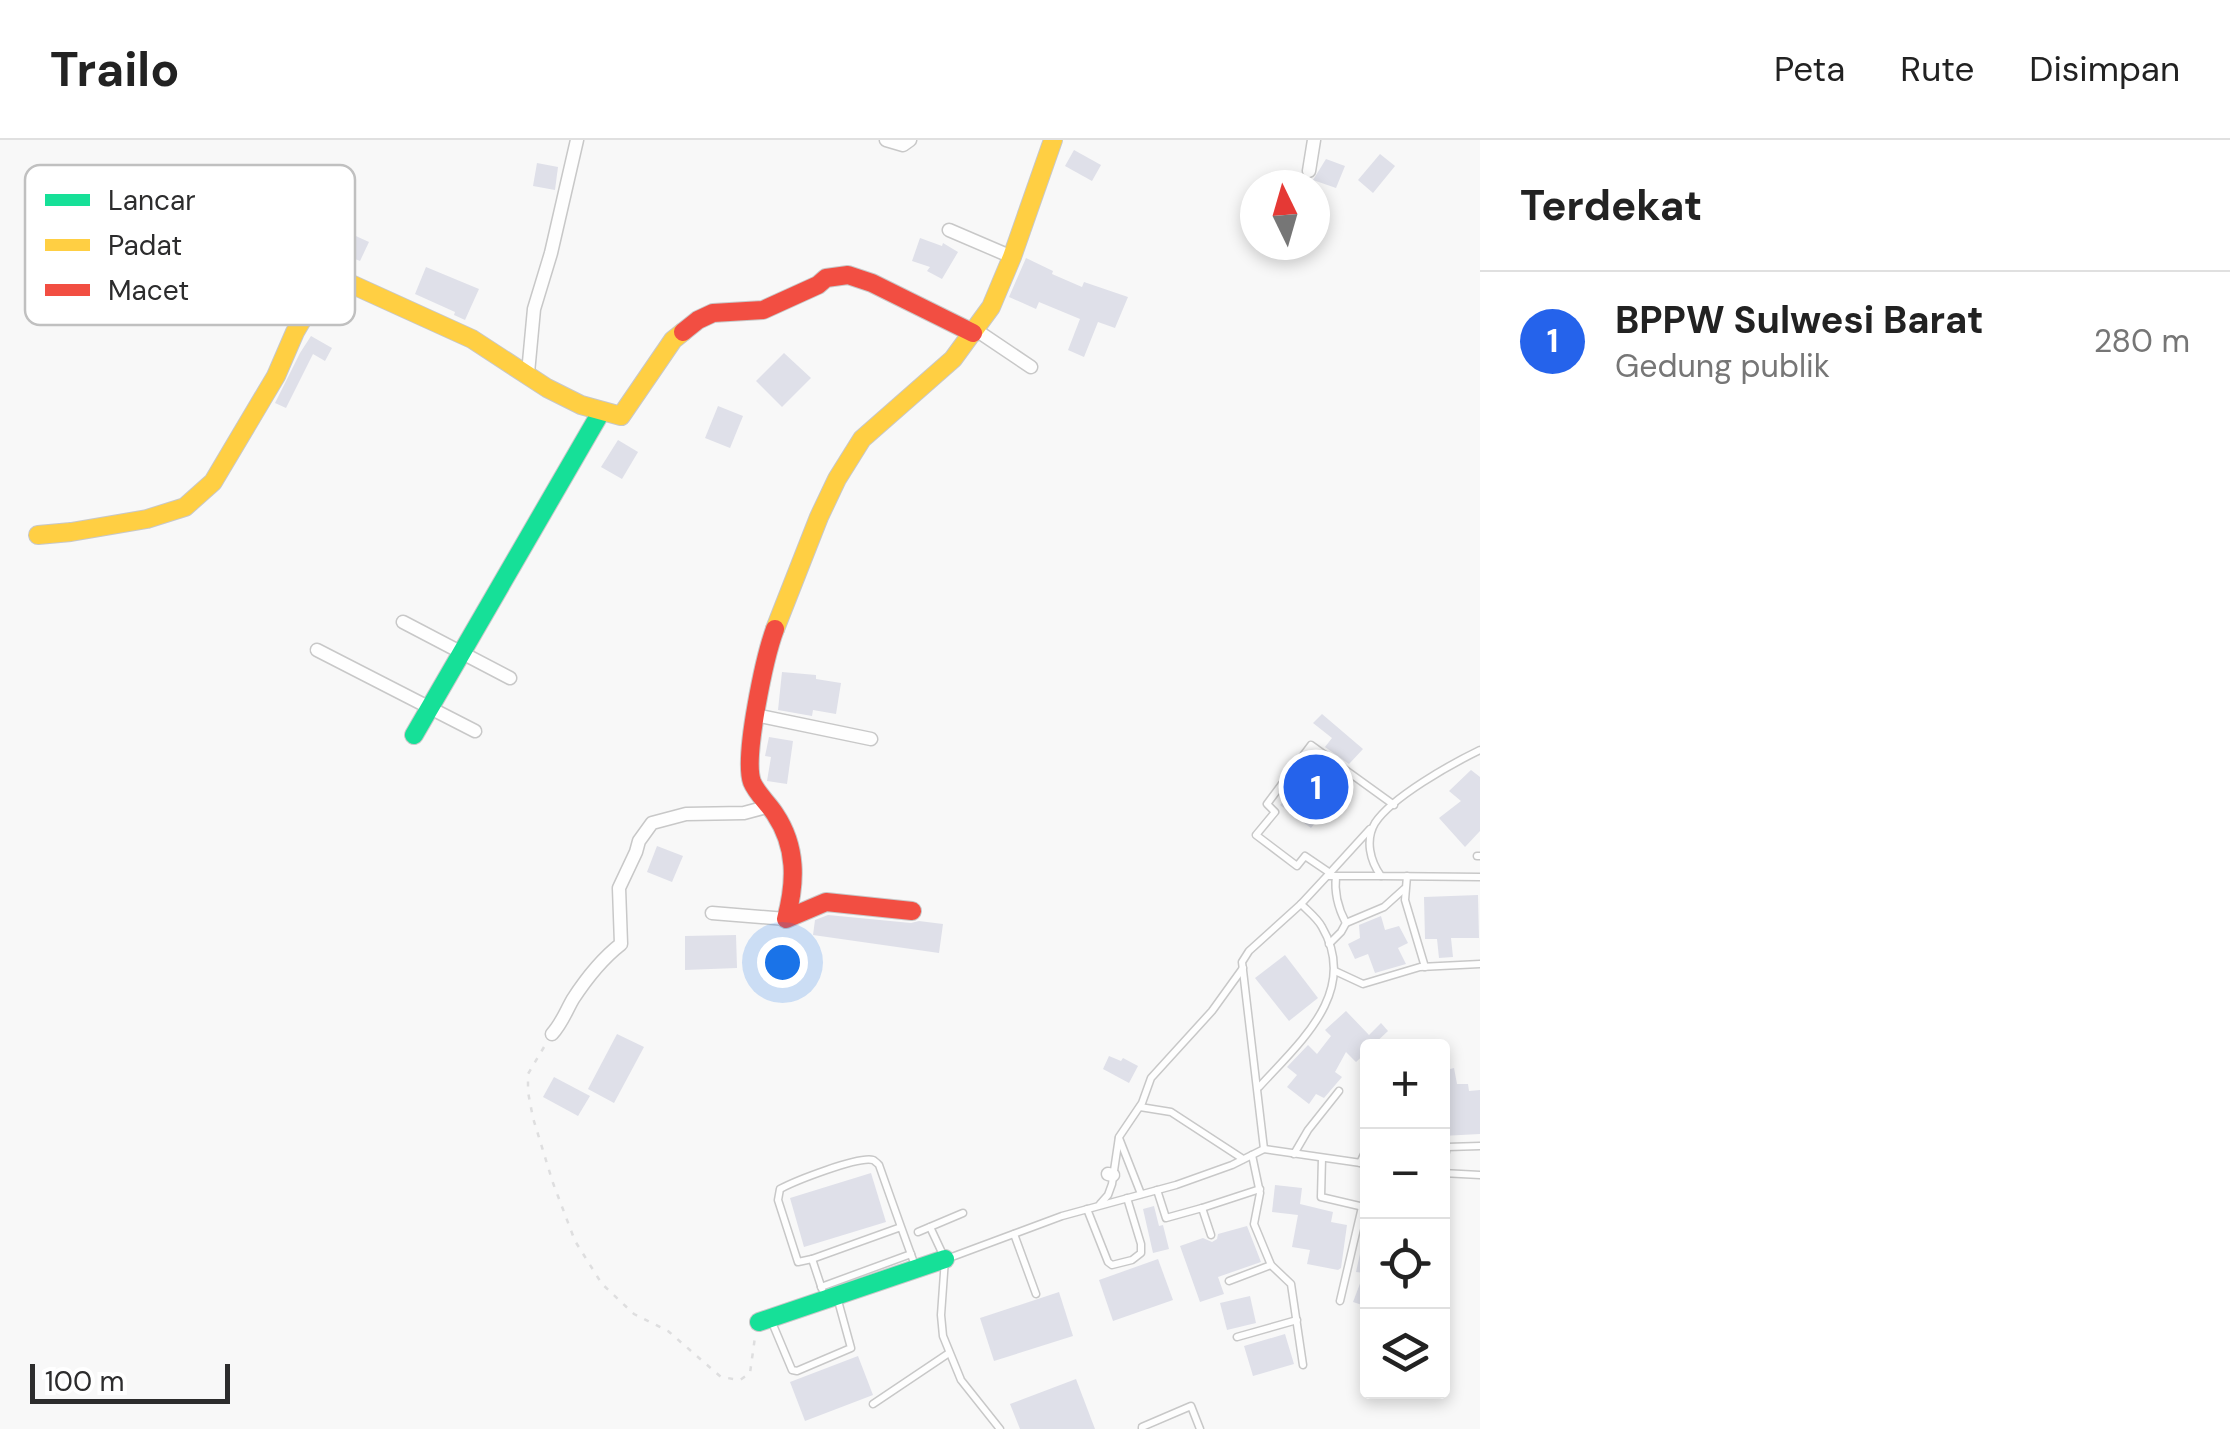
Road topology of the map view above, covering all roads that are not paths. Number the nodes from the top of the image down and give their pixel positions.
1 (577, 140) edge
2 (886, 140) edge
3 (910, 140) edge
4 (1053, 140) edge
5 (1314, 140) edge
6 (1309, 170) edge
7 (949, 230) dead end
8 (1012, 257) junction
9 (355, 285) edge
10 (299, 325) edge
11 (974, 331) junction
12 (1031, 367) dead end
13 (528, 374) junction
14 (601, 412) junction
15 (38, 534) dead end
16 (403, 622) dead end
17 (317, 650) dead end
18 (462, 653) junction
19 (510, 678) dead end
20 (430, 708) junction
21 (755, 715) junction
22 (475, 731) dead end
23 (414, 735) dead end
24 (871, 739) dead end
25 (1480, 750) edge
26 (1394, 804) junction
27 (770, 806) junction
28 (1376, 821) junction
29 (1331, 875) junction
30 (1381, 876) junction
31 (1407, 876) junction
32 (1480, 876) edge
33 (1404, 890) junction
34 (1301, 904) junction
35 (912, 911) dead end
36 (712, 912) dead end
37 (786, 919) junction
38 (1346, 923) junction
39 (1329, 944) junction
40 (1480, 964) edge
41 (1425, 967) junction
42 (1242, 968) junction
43 (1335, 971) junction
44 (552, 1034) road end
45 (1258, 1088) junction
46 (1339, 1092) dead end
47 (1139, 1107) junction
48 (1118, 1137) junction
49 (1480, 1146) edge
50 (1450, 1147) edge
51 (1264, 1149) junction
52 (1252, 1154) junction
53 (1294, 1154) junction
54 (1322, 1158) junction
55 (1242, 1159) junction
56 (1360, 1163) edge
57 (1450, 1173) edge
58 (1480, 1175) edge
59 (1260, 1189) junction
60 (1157, 1190) junction
61 (1141, 1194) junction
62 (1126, 1198) junction
63 (1099, 1205) junction
64 (1360, 1207) edge
65 (1202, 1208) junction
66 (1087, 1209) junction
67 (963, 1212) dead end
68 (1362, 1219) edge
69 (901, 1227) junction
70 (930, 1227) junction
71 (918, 1232) dead end
72 (1014, 1234) junction
73 (1211, 1235) dead end
74 (812, 1259) junction
75 (945, 1259) junction
76 (913, 1262) junction
77 (1271, 1265) junction
78 (1229, 1281) dead end
79 (828, 1294) junction
80 (1036, 1294) dead end
81 (1340, 1302) dead end
82 (765, 1320) joint
83 (1297, 1320) junction
84 (1237, 1337) dead end
85 (949, 1353) junction
86 (1304, 1365) dead end
87 (874, 1404) dead end
88 (1000, 1429) edge
89 (1142, 1429) edge
90 (1200, 1429) edge

1 - 13 street
2 - 3 street
4 - 8 street
5 - 6 street
7 - 8 street
8 - 11 street
9 - 13 street
10 - 15 street
11 - 12 street
11 - 14 street
11 - 21 street
13 - 14 street
14 - 18 street
16 - 18 street
17 - 20 street
18 - 19 street
18 - 20 street
20 - 22 street
20 - 23 street
21 - 24 street
21 - 27 street
25 - 26 lane
26 - 28 lane
26 - 29 lane
27 - 37 street
27 - 44 street
28 - 29 lane
28 - 30 lane
29 - 30 lane
29 - 34 lane
29 - 38 lane
30 - 31 lane
31 - 32 lane
31 - 33 lane
33 - 38 lane
33 - 41 lane
34 - 39 lane
34 - 42 lane
35 - 37 street
36 - 37 street
38 - 39 lane
39 - 43 lane
40 - 41 lane
41 - 43 lane
42 - 45 lane
42 - 47 lane
43 - 45 lane
45 - 51 lane
46 - 53 lane
47 - 48 lane
47 - 55 lane
48 - 61 lane
48 - 63 lane
49 - 50 lane
51 - 52 lane
51 - 53 lane
52 - 55 lane
52 - 59 lane
53 - 54 lane
54 - 56 lane
54 - 64 lane
55 - 60 lane
57 - 58 lane
59 - 65 lane
59 - 77 lane
60 - 61 lane
60 - 65 lane
61 - 62 lane
62 - 63 lane
62 - 66 lane
63 - 66 lane
65 - 73 lane
66 - 72 lane
67 - 70 lane
68 - 81 lane
69 - 74 lane
69 - 74 lane
69 - 76 lane
70 - 71 lane
70 - 75 lane
72 - 75 lane
72 - 80 lane
74 - 79 lane
75 - 76 street
75 - 85 lane
76 - 79 street
77 - 78 lane
77 - 83 lane
79 - 82 street
79 - 82 lane
83 - 84 lane
83 - 86 lane
85 - 87 lane
85 - 88 lane
89 - 90 lane

